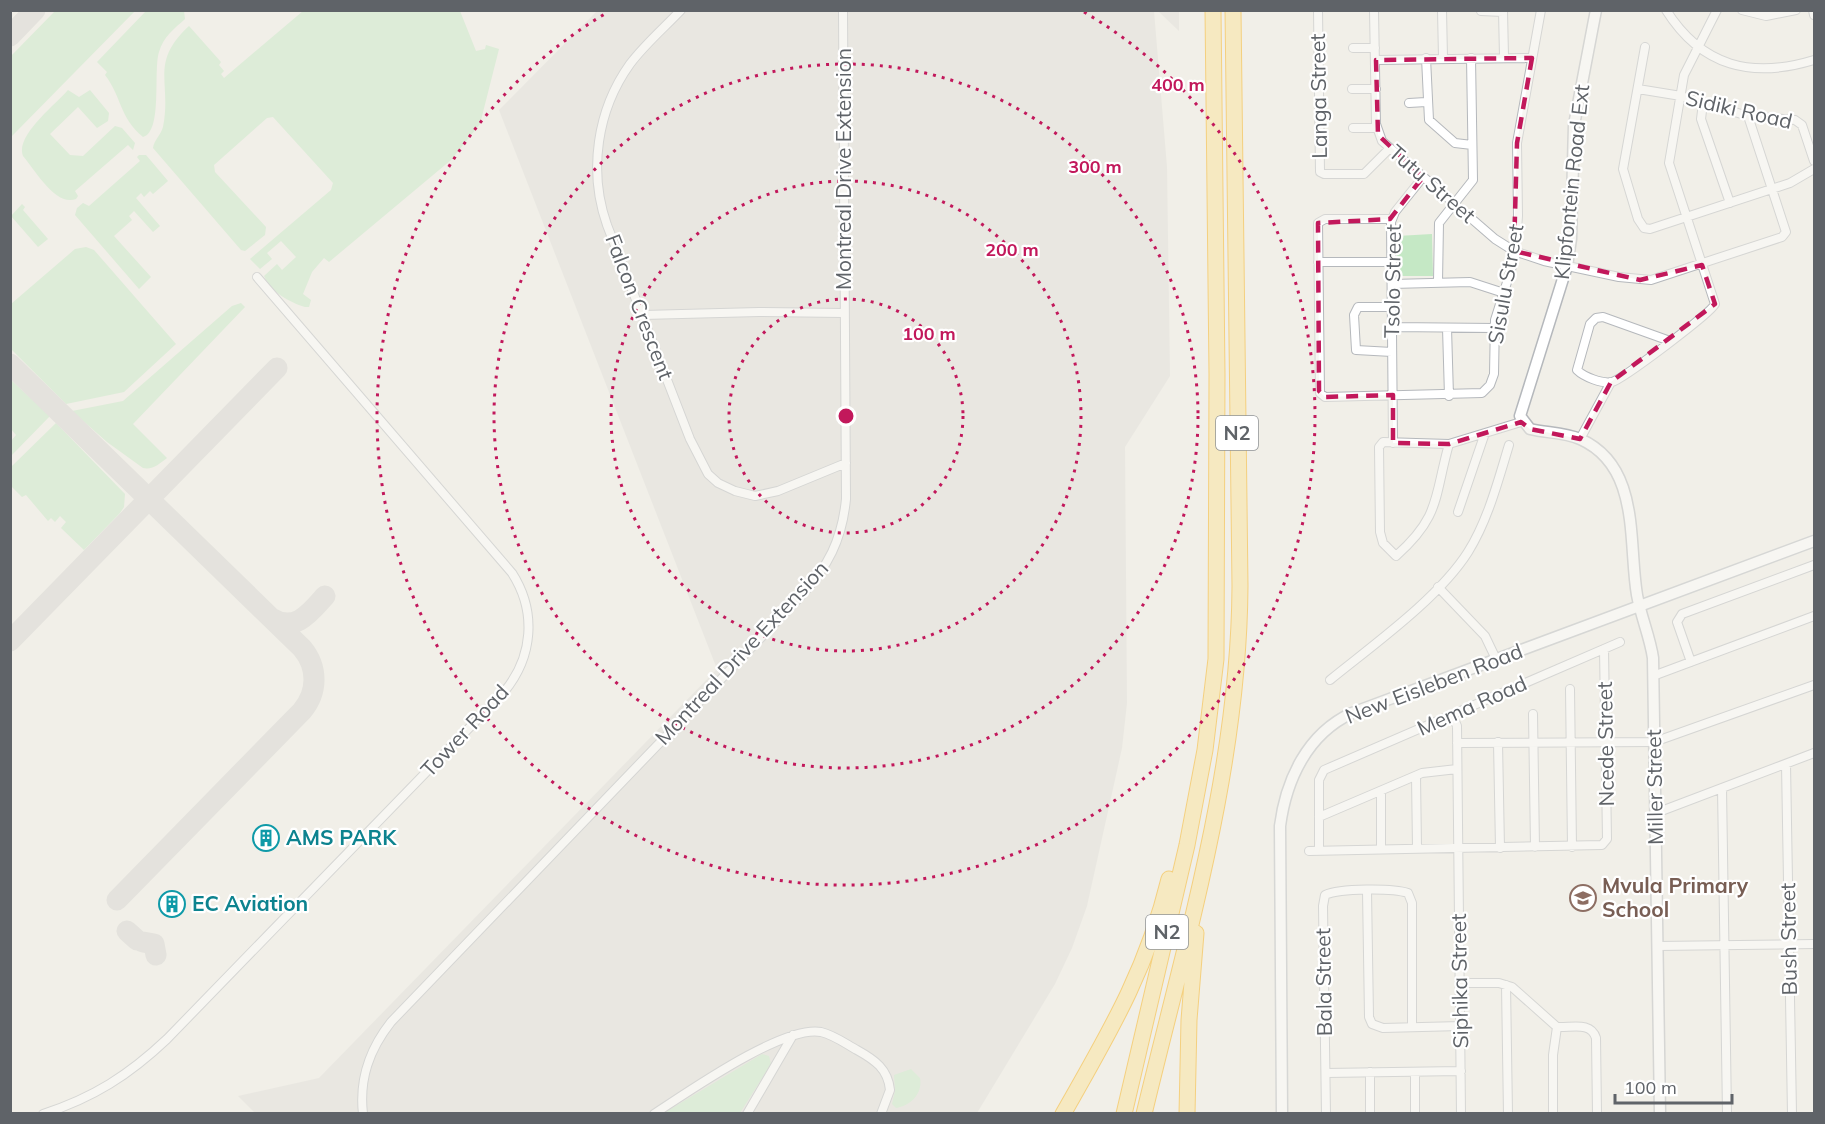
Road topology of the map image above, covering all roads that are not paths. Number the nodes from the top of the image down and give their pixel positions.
1 (681, 10) edge
2 (843, 10) edge
3 (1213, 10) edge
4 (1233, 10) edge
5 (1318, 10) edge
6 (1374, 10) edge
7 (1442, 10) edge
8 (1541, 10) edge
9 (1596, 10) edge
10 (1666, 10) edge
11 (1717, 10) edge
12 (1742, 10) edge
13 (1796, 10) edge
14 (1481, 11) edge
15 (1503, 11) edge
16 (1645, 47) dead end
17 (1698, 47) junction
18 (1353, 48) dead end
19 (1375, 48) junction
20 (1504, 57) junction
21 (1426, 58) junction
22 (1443, 58) junction
23 (1471, 58) junction
24 (1532, 58) junction
25 (1376, 60) junction
26 (1815, 60) edge
27 (1638, 88) junction
28 (1352, 89) dead end
29 (1376, 90) junction
30 (1681, 96) junction
31 (1426, 102) junction
32 (1409, 103) dead end
33 (1703, 103) junction
34 (1748, 116) junction
35 (1353, 128) dead end
36 (1377, 128) junction
37 (1472, 145) junction
38 (1389, 149) junction
39 (1815, 162) edge
40 (1815, 169) edge
41 (1423, 177) junction
42 (1773, 188) junction
43 (1730, 203) junction
44 (1455, 204) junction
45 (1686, 217) junction
46 (1392, 219) junction
47 (1514, 251) junction
48 (1318, 262) junction
49 (1392, 262) junction
50 (1567, 266) junction
51 (1702, 266) junction
52 (257, 277) dead end
53 (1438, 282) junction
54 (1392, 284) junction
55 (1504, 293) junction
56 (1392, 307) junction
57 (844, 313) junction
58 (643, 315) junction
59 (1392, 327) junction
60 (1448, 328) junction
61 (1494, 328) junction
62 (1670, 341) junction
63 (1392, 352) junction
64 (1611, 382) junction
65 (1393, 395) junction
66 (1449, 396) junction
67 (1521, 422) junction
68 (1485, 433) junction
69 (1580, 439) junction
70 (1393, 443) junction
71 (1449, 444) junction
72 (1509, 445) dead end
73 (846, 463) junction
74 (1458, 512) dead end
75 (1815, 541) edge
76 (1815, 565) edge
77 (1438, 587) junction
78 (1640, 606) junction
79 (1815, 616) edge
80 (1620, 642) dead end
81 (1604, 650) junction
82 (1496, 659) junction
83 (1691, 662) junction
84 (1653, 676) junction
85 (1330, 680) dead end
86 (1815, 685) edge
87 (1570, 689) dead end
88 (1533, 714) dead end
89 (1452, 715) junction
90 (1607, 741) junction
91 (1498, 742) junction
92 (1533, 742) junction
93 (1570, 742) junction
94 (1654, 742) junction
95 (1457, 743) junction
96 (1205, 750) junction
97 (1815, 753) edge
98 (1786, 764) junction
99 (1457, 769) junction
100 (1416, 776) junction
101 (1722, 788) junction
102 (1381, 791) junction
103 (1656, 813) junction
104 (1319, 817) junction
105 (1535, 847) junction
106 (1572, 847) junction
107 (1417, 848) junction
108 (1458, 848) junction
109 (1500, 848) junction
110 (1381, 849) junction
111 (1319, 850) junction
112 (1309, 851) dead end
113 (1208, 853) junction
114 (1367, 891) junction
115 (1725, 944) junction
116 (1788, 944) junction
117 (1815, 944) edge
118 (1657, 946) junction
119 (1461, 983) junction
120 (1506, 985) junction
121 (1461, 1026) junction
122 (1412, 1027) junction
123 (1557, 1027) junction
124 (793, 1035) junction
125 (1461, 1071) junction
126 (1370, 1072) junction
127 (1326, 1073) junction
128 (1415, 1073) junction
129 (43, 1113) edge
130 (363, 1113) edge
131 (654, 1113) edge
132 (747, 1113) edge
133 (881, 1113) edge
134 (1063, 1113) edge
135 (1124, 1113) edge
136 (1144, 1113) edge
137 (1187, 1113) edge
138 (1282, 1113) edge
139 (1326, 1113) edge
140 (1370, 1113) edge
141 (1415, 1113) edge
142 (1461, 1113) edge
143 (1508, 1113) edge
144 (1553, 1113) edge
145 (1597, 1113) edge
146 (1660, 1113) edge
147 (1727, 1113) edge
148 (1792, 1113) edge

1 - 58 street, Falcon Crescent
2 - 57 street, Montreal Drive Extension
3 - 96 highway, N2
4 - 113 highway, N2
5 - 38 street, Langa Street
6 - 19 street, Tutu Street
7 - 22 street
8 - 24 street, Sisulu Street
9 - 50 street, Klipfontein Road Ext
10 - 17 street
11 - 17 street
12 - 13 street
14 - 15 street
15 - 20 street
16 - 27 street
17 - 26 street
17 - 30 street
18 - 19 street
19 - 25 street, Tutu Street
20 - 23 street
20 - 24 street
21 - 22 street
21 - 25 street
21 - 31 street
22 - 23 street
23 - 37 street
24 - 47 street, Sisulu Street
25 - 29 street, Tutu Street
27 - 30 street, Sidiki Road
27 - 45 street
28 - 29 street
29 - 36 street, Tutu Street
30 - 33 street, Sidiki Road
30 - 45 street
31 - 32 street
31 - 37 street
33 - 34 street, Sidiki Road
33 - 43 street
34 - 39 street, Sidiki Road
34 - 42 street
35 - 36 street
36 - 38 street, Tutu Street
37 - 44 street
38 - 41 street, Tutu Street
40 - 42 street
41 - 44 street, Tutu Street
41 - 46 street, Tsolo Street
42 - 43 street
42 - 51 street, Tutu Street
43 - 45 street
44 - 47 street, Tutu Street
44 - 53 street
45 - 51 street
46 - 48 street
46 - 49 street, Tsolo Street
47 - 50 street, Tutu Street
47 - 55 street, Sisulu Street
48 - 49 street
48 - 65 street, Sisulu Street
49 - 54 street, Tsolo Street
50 - 51 street, Tutu Street
50 - 67 street, Klipfontein Road Ext
51 - 62 street
52 - 129 street, Tower Road
53 - 54 street
53 - 55 street
54 - 56 street, Tsolo Street
55 - 61 street, Sisulu Street
56 - 59 street, Tsolo Street
56 - 63 street
57 - 58 street
57 - 73 street, Montreal Drive Extension
58 - 73 street, Falcon Crescent
59 - 60 street
59 - 63 street, Tsolo Street
60 - 61 street
60 - 66 street
61 - 66 street, Sisulu Street
62 - 64 street
62 - 64 street
63 - 65 street, Tsolo Street
64 - 69 street
65 - 66 street, Sisulu Street
65 - 70 street, Tsolo Street
67 - 68 street
67 - 69 street
68 - 71 street
68 - 74 street
69 - 78 street
70 - 71 street
70 - 71 street
72 - 77 street
73 - 130 street, Montreal Drive Extension
75 - 78 street, New Eisleben Road
76 - 83 street
77 - 82 street
77 - 85 street
78 - 82 street, New Eisleben Road
78 - 84 street, Miller Street
79 - 83 street
80 - 81 street, Mema Road
81 - 89 street, Mema Road
81 - 90 street, Ncede Street
82 - 138 street, New Eisleben Road
83 - 84 street
84 - 94 street, Miller Street
86 - 94 street
87 - 93 street
88 - 92 street
89 - 95 street, Siphika Street
89 - 104 street, Mema Road
90 - 93 street
90 - 94 street
90 - 106 street, Ncede Street
91 - 92 street
91 - 95 street
91 - 109 street
92 - 93 street
92 - 105 street
93 - 106 street
94 - 103 street, Miller Street
95 - 99 street, Siphika Street
96 - 134 highway
96 - 135 highway, N2
97 - 98 street
98 - 101 street
98 - 116 street, Bush Street
99 - 100 street
99 - 108 street, Siphika Street
100 - 102 street
100 - 107 street
101 - 103 street
101 - 115 street
102 - 104 street
102 - 110 street
103 - 118 street, Miller Street
104 - 111 street
105 - 106 street
105 - 109 street
107 - 108 street
107 - 110 street
108 - 109 street
108 - 119 street, Siphika Street
110 - 111 street
111 - 112 street
113 - 136 highway, N2
113 - 137 highway
114 - 122 street
114 - 122 street
114 - 127 street, Bala Street
115 - 116 street
115 - 118 street
115 - 147 street
116 - 117 street
116 - 148 street, Bush Street
118 - 146 street, Miller Street
119 - 120 street
119 - 121 street, Siphika Street
120 - 123 street
120 - 143 street
121 - 122 street
121 - 125 street, Siphika Street
123 - 144 street
123 - 145 street
124 - 131 street
124 - 132 street
124 - 133 street
125 - 128 street
125 - 142 street, Siphika Street
126 - 127 street
126 - 128 street
126 - 140 street
127 - 139 street, Bala Street
128 - 141 street

